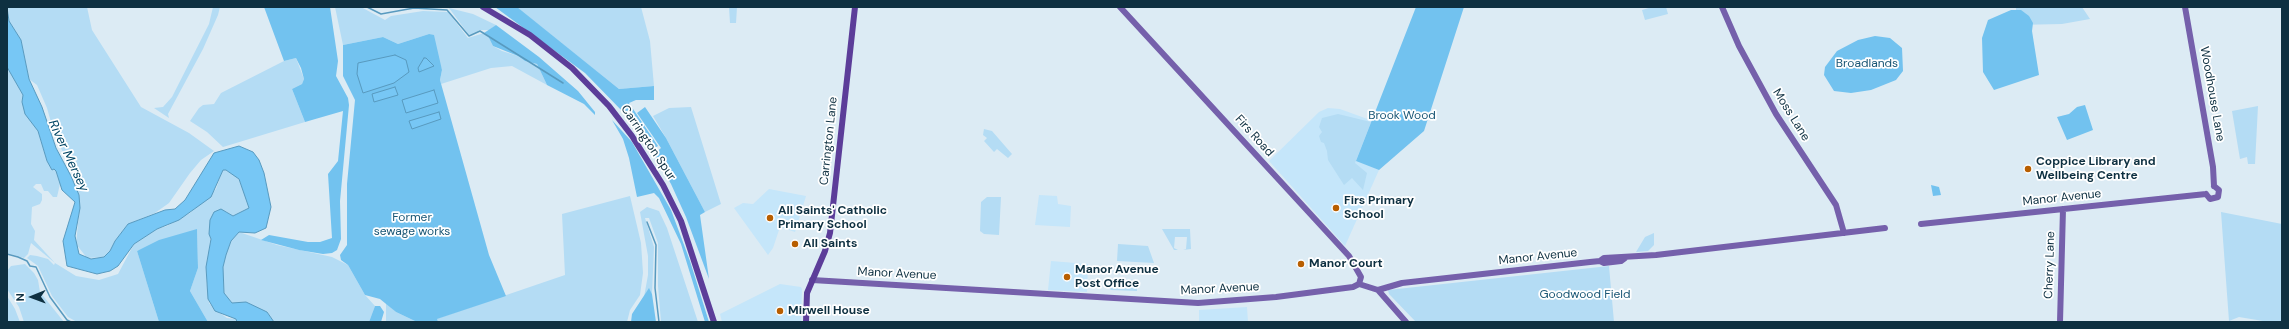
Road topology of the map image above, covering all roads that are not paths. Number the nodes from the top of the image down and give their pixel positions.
1 (483, 7) edge
2 (855, 7) edge
3 (1120, 7) edge
4 (1722, 7) edge
5 (2185, 7) edge
6 (2214, 186) junction
7 (2206, 194) junction
8 (2062, 209) junction
9 (1921, 224) dead end
10 (1885, 228) dead end
11 (1844, 233) junction
12 (812, 280) junction
13 (1359, 284) junction
14 (1378, 290) junction
15 (714, 322) edge
16 (806, 322) edge
17 (1406, 322) edge
18 (2060, 322) edge

1 - 15 main road, Carrington Spur
2 - 12 main road, Carrington Lane
3 - 13 street, Firs Road
4 - 11 street, Moss Lane
5 - 6 street, Woodhouse Lane
6 - 7 street
6 - 7 street
7 - 8 street, Manor Avenue
8 - 9 street, Manor Avenue
8 - 18 street, Cherry Lane
10 - 11 street, Manor Avenue
11 - 14 street, Manor Avenue
12 - 13 street, Manor Avenue
12 - 16 main road, Carrington Lane
13 - 14 street
14 - 17 street

